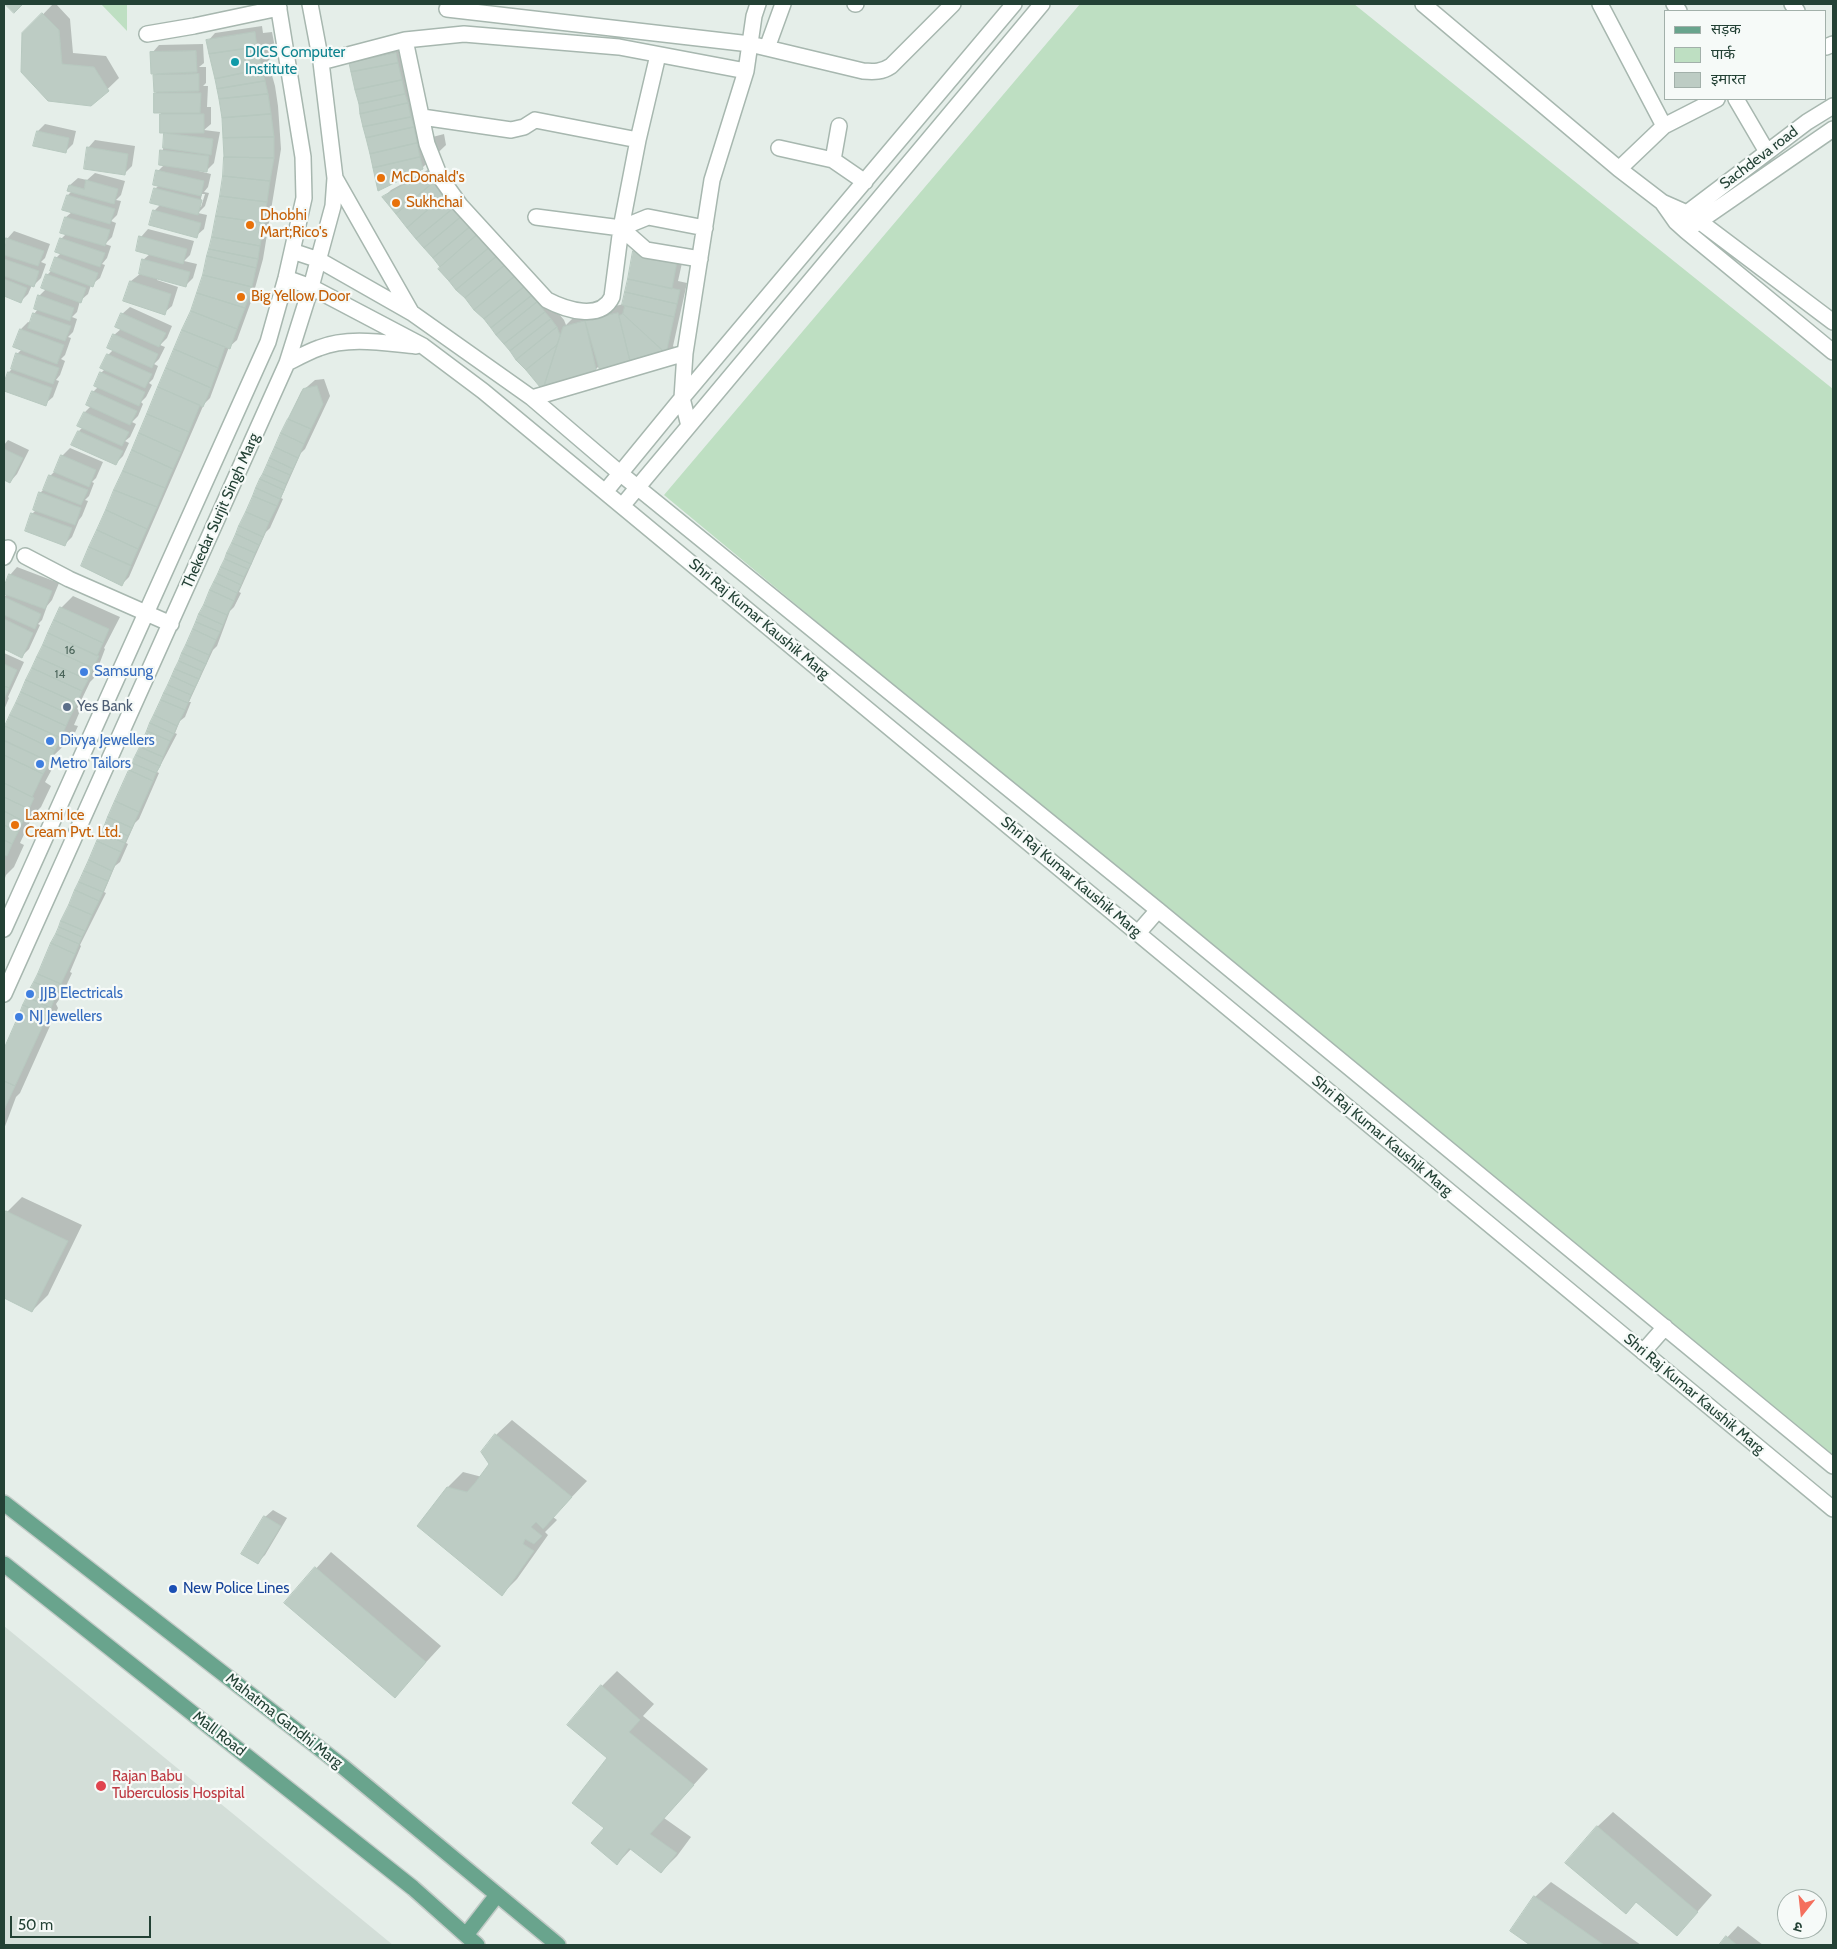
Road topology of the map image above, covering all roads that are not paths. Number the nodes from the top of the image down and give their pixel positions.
1 (310, 4) edge
2 (758, 4) edge
3 (783, 4) edge
4 (953, 4) edge
5 (1014, 4) edge
6 (1042, 4) edge
7 (1422, 4) edge
8 (1600, 4) edge
9 (279, 6) edge
10 (446, 7) edge
11 (506, 10) edge
12 (147, 34) dead end
13 (453, 35) junction
14 (405, 40) junction
15 (750, 44) junction
16 (767, 48) junction
17 (658, 55) junction
18 (321, 62) junction
19 (746, 71) junction
20 (1714, 100) edge
21 (1737, 100) edge
22 (1833, 106) edge
23 (1819, 115) junction
24 (422, 117) junction
25 (839, 126) dead end
26 (1664, 126) junction
27 (1833, 130) edge
28 (638, 140) junction
29 (779, 148) dead end
30 (1767, 152) junction
31 (833, 160) junction
32 (1619, 169) junction
33 (335, 178) junction
34 (865, 182) junction
35 (536, 217) dead end
36 (1687, 222) junction
37 (621, 228) junction
38 (705, 228) junction
39 (292, 251) junction
40 (700, 259) junction
41 (318, 260) junction
42 (286, 278) junction
43 (311, 287) junction
44 (412, 313) junction
45 (1833, 322) edge
46 (423, 346) junction
47 (1833, 352) edge
48 (685, 353) junction
49 (287, 363) junction
50 (532, 398) junction
51 (682, 398) junction
52 (688, 426) junction
53 (621, 474) junction
54 (638, 487) junction
55 (605, 492) junction
56 (622, 506) junction
57 (25, 556) dead end
58 (146, 613) junction
59 (171, 624) junction
60 (1158, 910) junction
61 (4, 929) edge
62 (1138, 932) junction
63 (4, 994) edge
64 (1665, 1326) junction
65 (1643, 1352) junction
66 (1833, 1466) edge
67 (4, 1503) edge
68 (1833, 1509) edge
69 (4, 1564) edge
70 (497, 1895) junction
71 (466, 1935) junction
72 (478, 1945) edge
73 (558, 1945) edge

1 - 18 street, Thekedar Surjit Singh Marg
2 - 15 street
3 - 16 street
4 - 16 street
5 - 34 street
6 - 52 street
7 - 32 street
8 - 26 street
9 - 12 street
9 - 39 street, Thekedar Surjit Singh Marg
10 - 11 street
10 - 13 street
11 - 15 street
13 - 14 street
13 - 17 street
14 - 18 street
14 - 24 street
15 - 16 street
15 - 19 street
17 - 19 street
17 - 28 street
18 - 33 street, Thekedar Surjit Singh Marg
19 - 38 street
20 - 26 street
21 - 30 street
22 - 23 street, Sachdeva road
23 - 27 street
23 - 30 street, Sachdeva road
24 - 28 street
24 - 37 street
25 - 31 street
26 - 32 street
27 - 36 street, Sachdeva road
28 - 37 street
29 - 31 street
30 - 36 street, Sachdeva road
31 - 34 street
32 - 36 street
33 - 41 street, Thekedar Surjit Singh Marg
33 - 44 street
34 - 51 street
35 - 37 street
36 - 45 street
36 - 47 street
37 - 38 street
37 - 40 street
38 - 40 street
39 - 41 street, Shri Raj Kumar Kaushik Marg
39 - 42 street, Thekedar Surjit Singh Marg
40 - 48 street
41 - 43 street, Thekedar Surjit Singh Marg
41 - 44 street, Shri Raj Kumar Kaushik Marg
42 - 43 street, Shri Raj Kumar Kaushik Marg
42 - 58 street, Thekedar Surjit Singh Marg
43 - 46 street, Shri Raj Kumar Kaushik Marg
43 - 49 street, Thekedar Surjit Singh Marg
44 - 50 street, Shri Raj Kumar Kaushik Marg
46 - 49 street
46 - 55 street, Shri Raj Kumar Kaushik Marg
48 - 50 street
48 - 51 street
49 - 59 street, Thekedar Surjit Singh Marg
50 - 53 street, Shri Raj Kumar Kaushik Marg
51 - 52 street
51 - 53 street
52 - 54 street
53 - 54 street, Shri Raj Kumar Kaushik Marg
53 - 55 street
54 - 56 street
54 - 60 street, Shri Raj Kumar Kaushik Marg
55 - 56 street, Shri Raj Kumar Kaushik Marg
56 - 62 street, Shri Raj Kumar Kaushik Marg
57 - 58 street
58 - 59 street
58 - 61 street, Thekedar Surjit Singh Marg
59 - 63 street, Thekedar Surjit Singh Marg
60 - 62 street
60 - 64 street, Shri Raj Kumar Kaushik Marg
62 - 65 street, Shri Raj Kumar Kaushik Marg
64 - 65 street
64 - 66 street, Shri Raj Kumar Kaushik Marg
65 - 68 street, Shri Raj Kumar Kaushik Marg
67 - 70 main road, Mahatma Gandhi Marg
69 - 71 main road, Mall Road
70 - 71 main road
70 - 73 main road, Mahatma Gandhi Marg
71 - 72 main road, Mall Road

